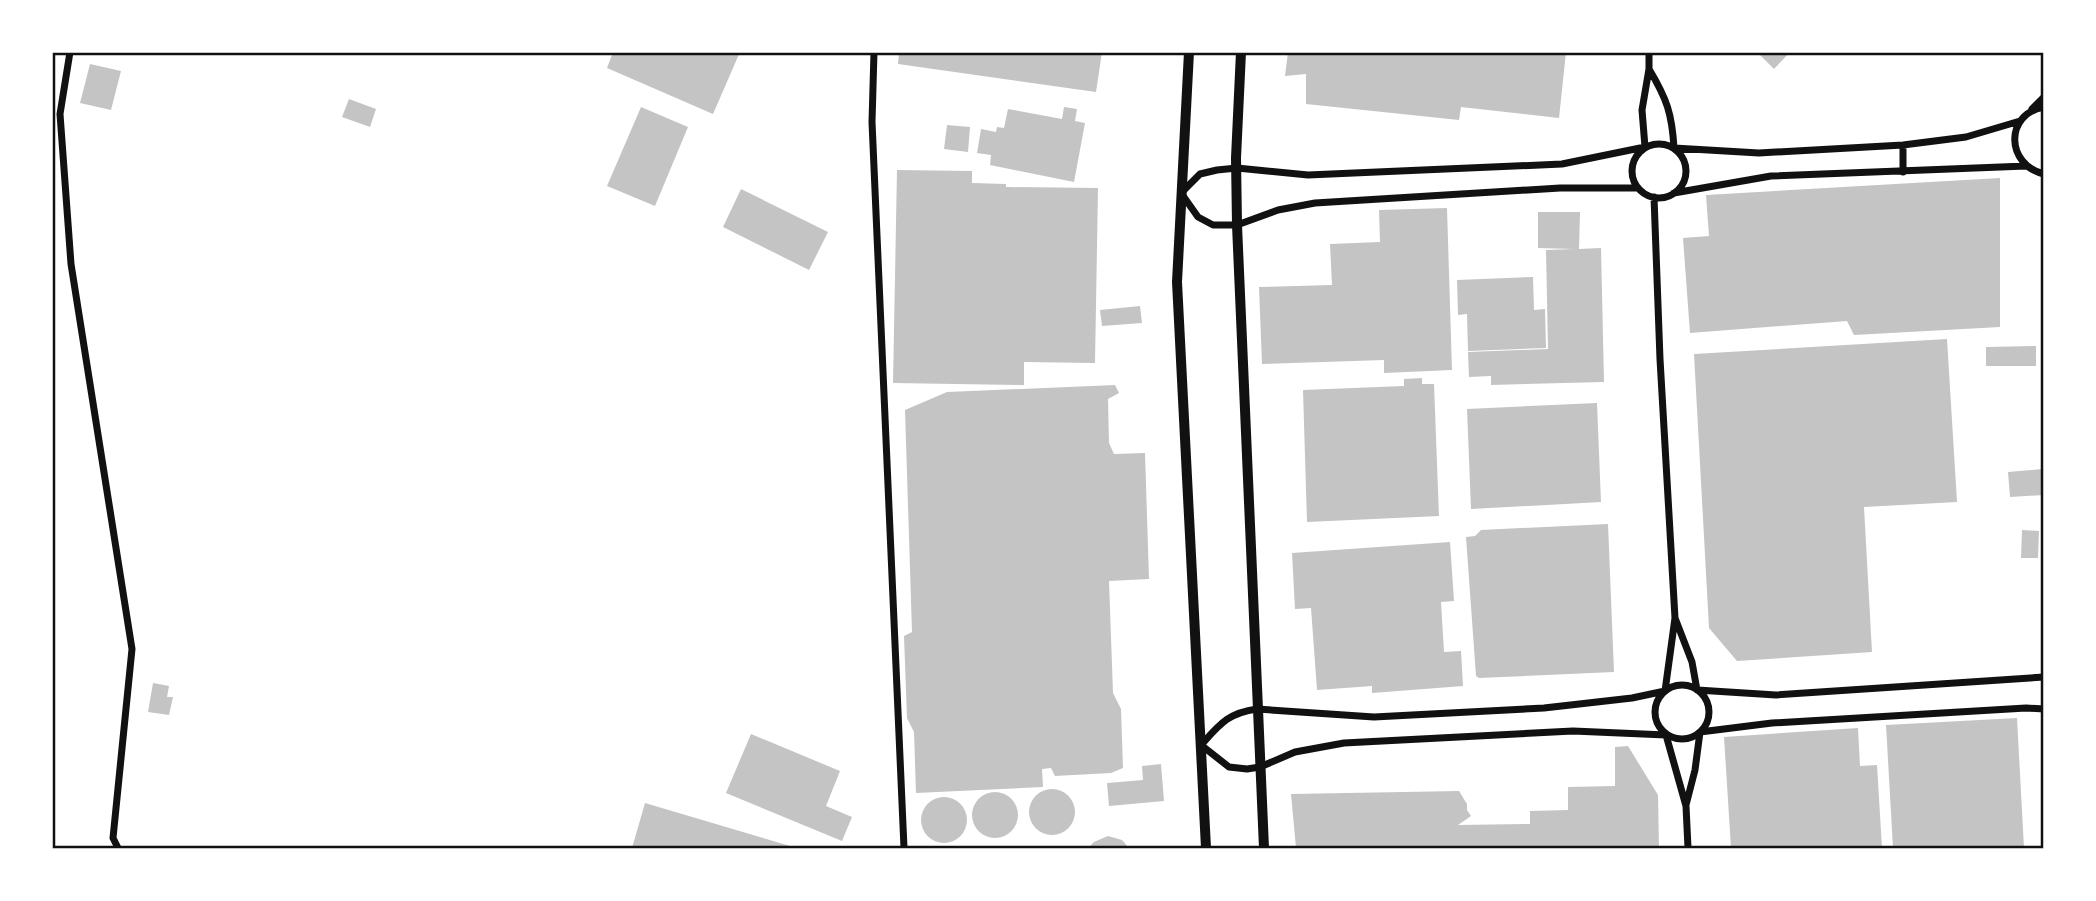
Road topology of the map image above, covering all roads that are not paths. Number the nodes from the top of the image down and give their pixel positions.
1 (70, 52) edge
2 (874, 52) edge
3 (1189, 52) edge
4 (1241, 52) edge
5 (1648, 52) edge
6 (1649, 69) junction
7 (2043, 97) edge
8 (2043, 107) edge
9 (2028, 113) junction
10 (2020, 121) junction
11 (1903, 145) junction
12 (1645, 147) junction
13 (1674, 148) junction
14 (2026, 166) junction
15 (1237, 168) junction
16 (1903, 172) junction
17 (2042, 176) edge
18 (1638, 188) junction
19 (1181, 193) junction
20 (1674, 193) junction
21 (1654, 197) junction
22 (1237, 225) junction
23 (1675, 618) junction
24 (2043, 677) edge
25 (1697, 690) junction
26 (1665, 691) junction
27 (1257, 709) junction
28 (2043, 709) edge
29 (1700, 732) junction
30 (1666, 734) junction
31 (1201, 745) junction
32 (1260, 767) junction
33 (1686, 806) junction
34 (118, 849) edge
35 (904, 849) edge
36 (1206, 849) edge
37 (1264, 849) edge
38 (1688, 849) edge

1 - 34 street
2 - 35 street
3 - 19 street
4 - 15 street
5 - 6 street
6 - 12 street
6 - 13 street
7 - 9 street
8 - 9 street
9 - 10 street
10 - 11 street
10 - 14 street
11 - 13 street
11 - 16 street
12 - 13 street
12 - 15 street
12 - 18 street
13 - 20 street
14 - 16 street
14 - 17 street
15 - 19 street
15 - 22 street
16 - 20 street
18 - 21 street
18 - 22 street
19 - 22 street
19 - 31 street
20 - 21 street
21 - 23 street
22 - 27 street
23 - 25 street
23 - 26 street
24 - 25 street
25 - 26 street
25 - 29 street
26 - 27 street
26 - 30 street
27 - 31 street
27 - 32 street
28 - 29 street
29 - 30 street
29 - 33 street
30 - 32 street
30 - 33 street
31 - 32 street
31 - 36 street
32 - 37 street
33 - 38 street

